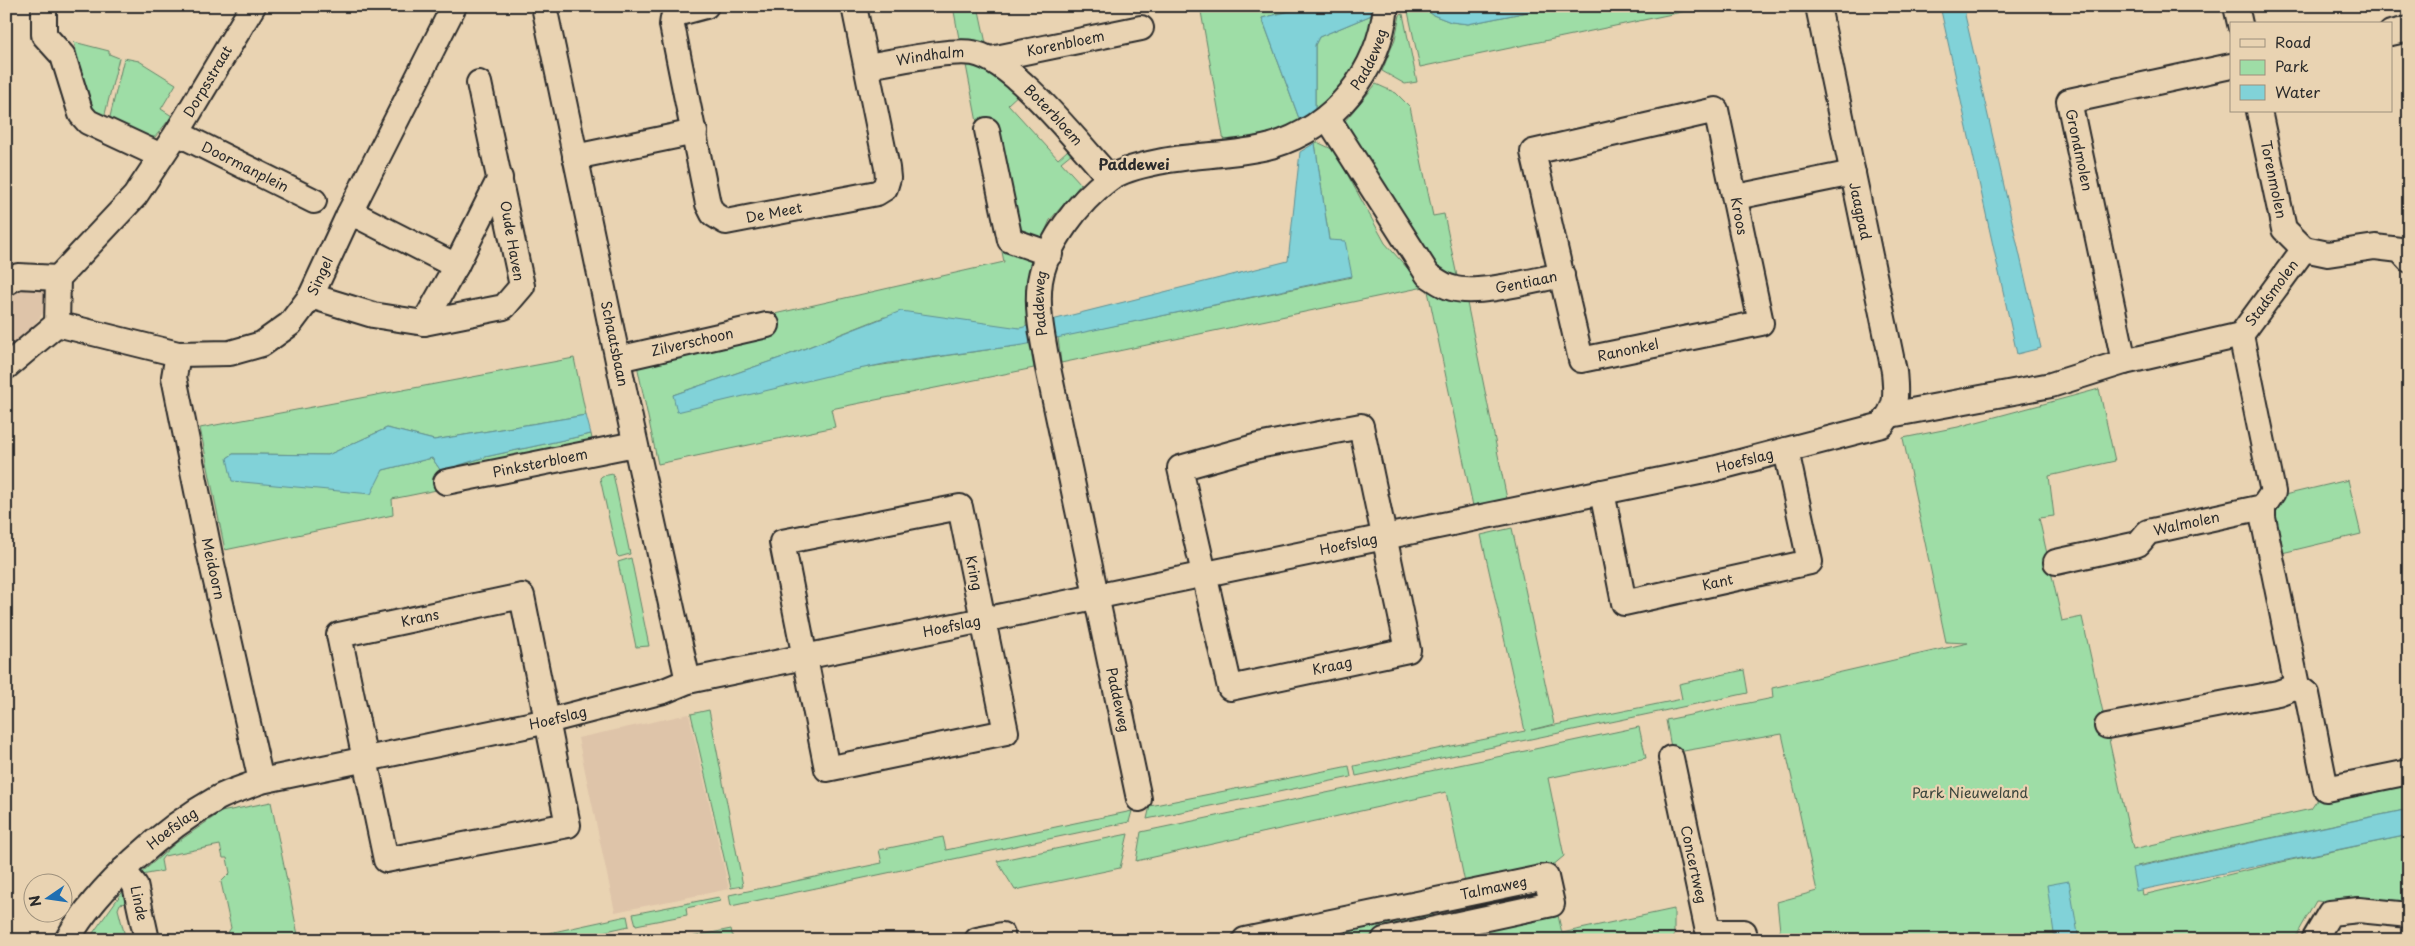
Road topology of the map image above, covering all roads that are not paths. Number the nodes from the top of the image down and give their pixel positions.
1 (44, 6) edge
2 (253, 6) edge
3 (454, 6) edge
4 (544, 6) edge
5 (706, 6) edge
6 (854, 6) edge
7 (1818, 6) edge
8 (2236, 6) edge
9 (1386, 9) edge
10 (2240, 22) edge
11 (1142, 28) dead end
12 (2409, 29) edge
13 (2392, 33) edge
14 (991, 59) junction
15 (867, 66) junction
16 (2230, 66) edge
17 (479, 83) dead end
18 (1716, 110) joint
19 (2259, 112) edge
20 (1320, 122) junction
21 (987, 130) dead end
22 (696, 132) junction
23 (177, 133) junction
24 (161, 156) junction
25 (575, 157) junction
26 (1853, 173) junction
27 (500, 178) junction
28 (1110, 178) junction
29 (1736, 197) junction
30 (314, 201) dead end
31 (349, 214) junction
32 (2304, 249) junction
33 (1050, 254) junction
34 (2409, 260) edge
35 (456, 266) junction
36 (1562, 275) junction
37 (58, 278) junction
38 (6, 283) edge
39 (311, 296) junction
40 (424, 323) junction
41 (1761, 323) joint
42 (57, 324) junction
43 (767, 325) dead end
44 (2241, 335) junction
45 (178, 354) junction
46 (618, 359) junction
47 (2124, 362) junction
48 (6, 368) edge
49 (1890, 415) junction
50 (635, 444) junction
51 (1786, 450) junction
52 (446, 482) dead end
53 (1602, 492) junction
54 (2263, 507) junction
55 (1386, 537) junction
56 (2056, 562) dead end
57 (1204, 575) junction
58 (1096, 597) junction
59 (984, 619) junction
60 (804, 658) junction
61 (688, 681) junction
62 (2297, 686) junction
63 (548, 721) junction
64 (2107, 726) dead end
65 (366, 758) junction
66 (1670, 758) dead end
67 (2409, 772) edge
68 (261, 781) junction
69 (1139, 799) dead end
70 (123, 870) junction
71 (2409, 915) edge
72 (67, 940) edge
73 (147, 940) edge
74 (977, 940) edge
75 (1003, 940) edge
76 (1245, 940) edge
77 (1384, 940) edge
78 (1745, 940) edge
79 (2314, 940) edge

1 - 24 street
2 - 23 street, Dorpsstraat
3 - 31 street, Singel
4 - 25 street, Schaatsbaan
5 - 22 street, De Meet
6 - 15 street, De Meet
7 - 26 street, Jaagpad
8 - 10 street
9 - 20 street, Paddeweg
11 - 14 street, Korenbloem
12 - 13 street
14 - 15 street, Windhalm
14 - 28 street, Boterbloem
15 - 22 street, De Meet
16 - 47 street, Grondmolen
17 - 27 street, Oude Haven
18 - 29 street, Kroos
18 - 36 street, Gentiaan
19 - 32 street, Torenmolen
20 - 28 street, Paddeweg
20 - 36 street, Gentiaan
21 - 33 street
22 - 25 street
23 - 24 street, Dorpsstraat
23 - 30 street, Doormanplein
24 - 37 street, Dorpsstraat
25 - 46 street, Schaatsbaan
26 - 29 street
26 - 49 street, Jaagpad
27 - 35 street, Oude Haven
27 - 40 street, Oude Haven
28 - 33 street, Paddeweg
29 - 41 street, Kroos
31 - 35 street
31 - 39 street, Singel
32 - 34 street
32 - 44 street, Stadsmolen
33 - 58 street, Paddeweg
35 - 40 street, Oude Haven
36 - 41 street, Ranonkel
37 - 38 street
37 - 42 street
39 - 40 street, Oude Haven
39 - 45 street, Singel
42 - 45 street, Singel
42 - 48 street
43 - 46 street, Zilverschoon
44 - 47 street
44 - 54 street
45 - 68 street, Meidoorn
46 - 50 street, Schaatsbaan
47 - 49 street
49 - 51 street, Hoefslag
50 - 52 street, Pinksterbloem
50 - 61 street, Schaatsbaan
51 - 53 street, Hoefslag
51 - 53 street, Kant
53 - 55 street, Hoefslag
54 - 56 street, Walmolen
54 - 62 street
55 - 57 street, Hoefslag
55 - 57 street, Kraag
55 - 57 street, Kraag
57 - 58 street, Hoefslag
58 - 59 street, Hoefslag
58 - 69 street, Paddeweg
59 - 60 street, Hoefslag
59 - 60 street, Kring
59 - 60 street, Kring
60 - 61 street, Hoefslag
61 - 63 street, Hoefslag
62 - 64 street
62 - 67 street
63 - 65 street, Hoefslag
63 - 65 street, Krans
63 - 65 street, Krans
65 - 68 street, Hoefslag
66 - 78 street, Concertweg
68 - 70 street, Hoefslag
70 - 72 street, Hoefslag
70 - 73 street, Linde
71 - 79 street
74 - 75 street
76 - 77 street, Talmaweg

